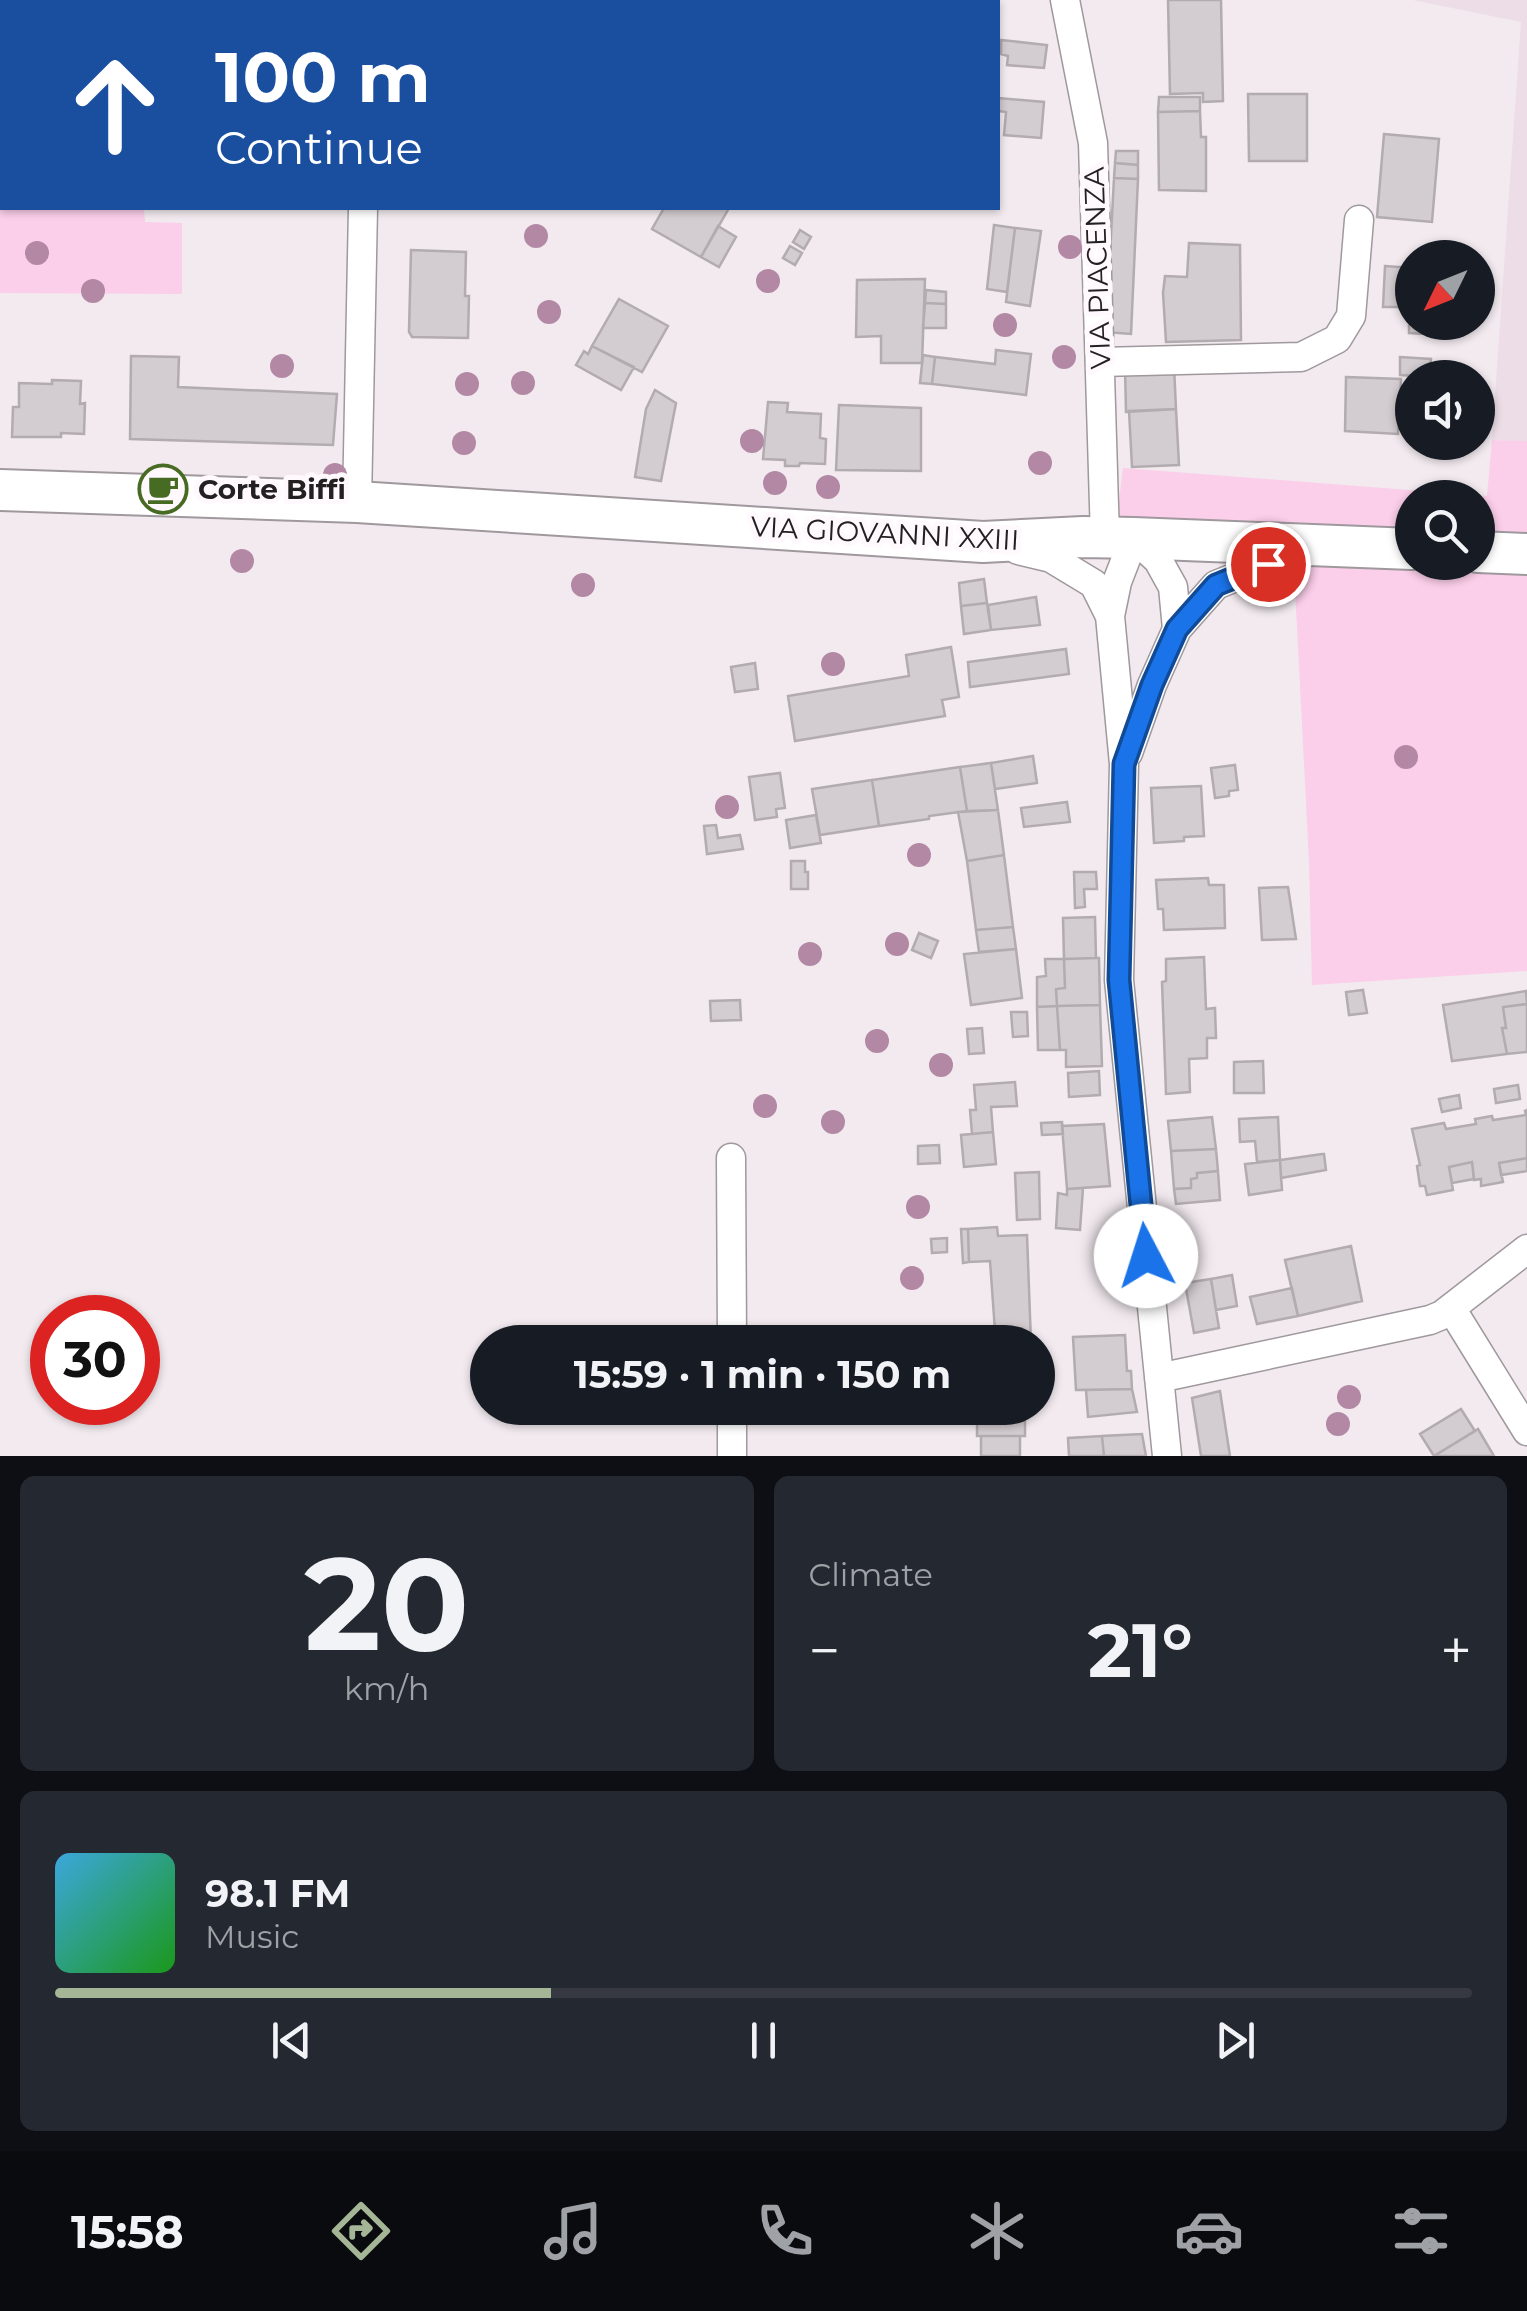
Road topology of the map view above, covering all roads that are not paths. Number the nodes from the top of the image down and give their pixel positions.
1 (1065, 0) edge
2 (363, 210) edge
3 (1359, 220) dead end
4 (1100, 362) junction
5 (0, 490) edge
6 (358, 502) junction
7 (1120, 538) junction
8 (983, 542) junction
9 (1329, 546) junction
10 (1395, 548) edge
11 (1495, 553) edge
12 (1527, 554) edge
13 (1110, 616) junction
14 (1177, 629) junction
15 (1124, 764) junction
16 (731, 1158) dead end
17 (1527, 1249) edge
18 (1451, 1308) junction
19 (732, 1325) edge
20 (1159, 1378) junction
21 (732, 1425) edge
22 (1527, 1431) edge
23 (732, 1456) edge
24 (1167, 1456) edge

1 - 4 street, VIA PIACENZA
2 - 6 street
3 - 4 street
4 - 7 street, VIA PIACENZA
5 - 6 street, VIA GIOVANNI XXIII
6 - 8 street, VIA GIOVANNI XXIII
7 - 8 street, VIA GIOVANNI XXIII
7 - 9 street, VIA GIOVANNI XXIII
7 - 13 street
7 - 14 street
8 - 13 street
9 - 10 street, VIA GIOVANNI XXIII
9 - 14 street
11 - 12 street
13 - 15 street
14 - 15 street
15 - 20 street
16 - 19 street
17 - 18 street
18 - 20 street
18 - 22 street
20 - 24 street
21 - 23 street

